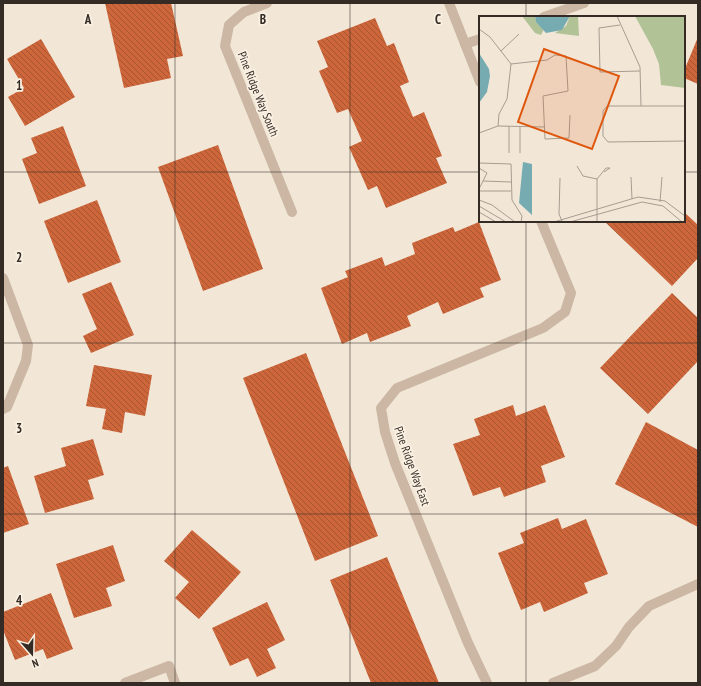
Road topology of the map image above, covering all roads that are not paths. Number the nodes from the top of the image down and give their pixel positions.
1 (267, 3) edge
2 (448, 3) edge
3 (584, 3) edge
4 (547, 16) edge
5 (479, 39) edge
6 (465, 44) junction
7 (479, 79) edge
8 (292, 212) dead end
9 (541, 222) edge
10 (3, 278) edge
11 (3, 409) edge
12 (698, 584) edge
13 (125, 683) edge
14 (175, 683) edge
15 (487, 683) edge
16 (553, 683) edge

1 - 8 street, Pine Ridge Way South
2 - 6 street
3 - 4 street
5 - 6 street
6 - 7 street
9 - 15 street, Pine Ridge Way East
10 - 11 street
12 - 16 street
13 - 14 street

